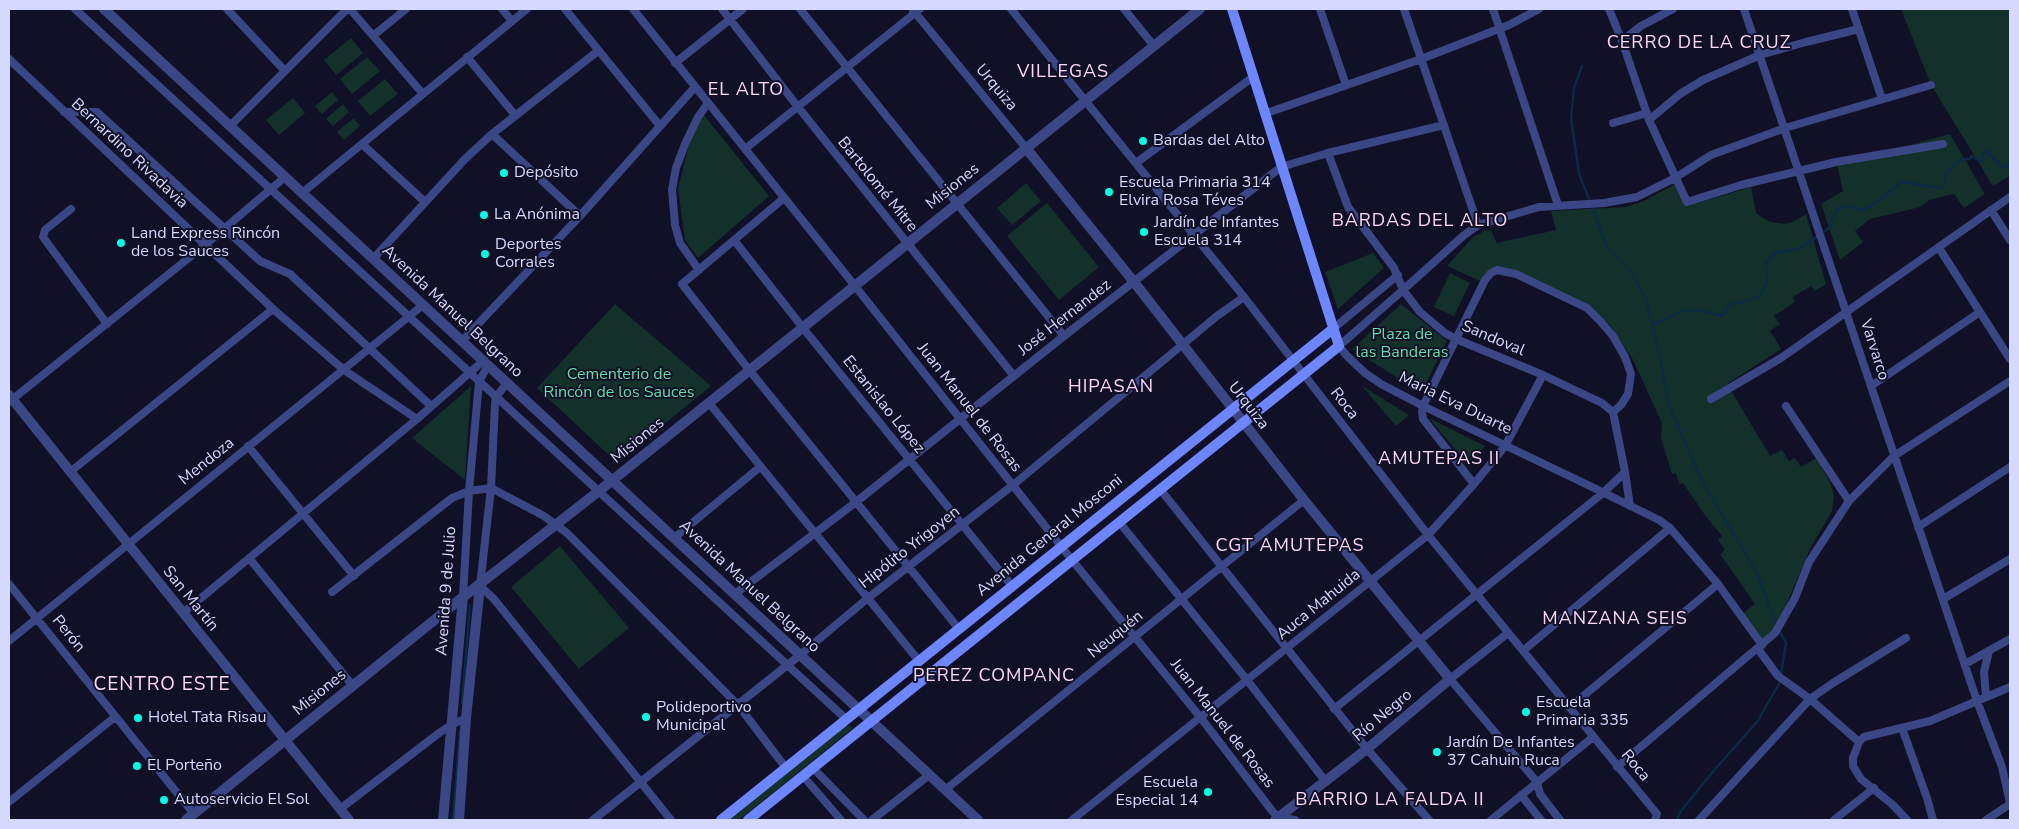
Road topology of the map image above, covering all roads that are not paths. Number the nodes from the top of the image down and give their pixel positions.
1 (74, 9) edge
2 (104, 9) edge
3 (227, 9) edge
4 (348, 9) edge
5 (406, 9) edge
6 (502, 9) edge
7 (527, 9) edge
8 (565, 9) edge
9 (632, 9) edge
10 (722, 9) edge
11 (744, 9) edge
12 (800, 9) edge
13 (1011, 9) edge
14 (1124, 9) edge
15 (1200, 9) edge
16 (1232, 9) edge
17 (1320, 9) edge
18 (1404, 9) edge
19 (1493, 9) edge
20 (1539, 9) edge
21 (1609, 9) edge
22 (1673, 9) edge
23 (1744, 9) edge
24 (1852, 9) edge
25 (916, 10) edge
26 (730, 19) junction
27 (512, 21) junction
28 (1500, 28) junction
29 (1859, 29) junction
30 (374, 35) junction
31 (1622, 41) junction
32 (1154, 46) junction
33 (598, 51) junction
34 (1760, 55) junction
35 (467, 57) junction
36 (9, 59) edge
37 (1421, 59) junction
38 (675, 63) junction
39 (847, 67) junction
40 (284, 70) junction
41 (1253, 78) junction
42 (1346, 85) junction
43 (1931, 85) dead end
44 (695, 87) junction
45 (423, 94) junction
46 (1882, 99) junction
47 (1086, 100) junction
48 (708, 103) junction
49 (798, 107) junction
50 (64, 112) junction
51 (515, 114) junction
52 (1264, 114) junction
53 (1648, 116) junction
54 (1613, 123) dead end
55 (1444, 125) junction
56 (230, 126) junction
57 (660, 126) junction
58 (1784, 128) junction
59 (492, 134) junction
60 (362, 144) junction
61 (1943, 144) dead end
62 (1026, 148) junction
63 (745, 149) junction
64 (1328, 153) junction
65 (1136, 164) junction
66 (1281, 167) junction
67 (1800, 172) junction
68 (285, 177) junction
69 (1675, 178) junction
70 (270, 189) junction
71 (302, 193) junction
72 (2010, 197) edge
73 (784, 198) junction
74 (426, 202) junction
75 (958, 203) junction
76 (1558, 206) junction
77 (71, 209) dead end
78 (1991, 210) junction
79 (580, 216) junction
80 (1478, 225) junction
81 (224, 229) junction
82 (1194, 236) junction
83 (734, 240) junction
84 (2010, 240) edge
85 (907, 244) junction
86 (205, 246) junction
87 (1938, 248) junction
88 (373, 259) junction
89 (699, 270) junction
90 (1398, 275) junction
91 (1134, 282) junction
92 (855, 286) junction
93 (1404, 290) junction
94 (1244, 297) junction
95 (423, 305) junction
96 (273, 309) junction
97 (1980, 312) junction
98 (1847, 313) junction
99 (408, 317) junction
100 (107, 324) junction
101 (803, 328) junction
102 (1334, 328) junction
103 (1064, 336) junction
104 (1456, 339) junction
105 (462, 341) junction
106 (1182, 346) junction
107 (1339, 346) junction
108 (370, 349) junction
109 (2010, 359) edge
110 (1293, 360) junction
111 (485, 363) junction
112 (344, 370) junction
113 (750, 371) junction
114 (469, 374) junction
115 (1304, 374) junction
116 (1543, 375) junction
117 (1014, 376) junction
118 (2010, 380) edge
119 (479, 382) junction
120 (507, 383) junction
121 (1871, 386) junction
122 (496, 396) junction
123 (10, 399) edge
124 (1711, 399) dead end
125 (709, 403) junction
126 (431, 406) junction
127 (1423, 406) junction
128 (1786, 406) dead end
129 (1232, 409) junction
130 (1613, 412) junction
131 (417, 418) junction
132 (960, 419) junction
133 (1243, 423) junction
134 (248, 446) junction
135 (1505, 446) junction
136 (1894, 456) junction
137 (910, 459) junction
138 (760, 466) junction
139 (2010, 467) edge
140 (70, 472) junction
141 (1625, 472) junction
142 (612, 481) junction
143 (1474, 484) junction
144 (1012, 485) junction
145 (491, 488) junction
146 (1160, 489) junction
147 (469, 491) junction
148 (599, 491) junction
149 (1603, 493) junction
150 (1304, 500) junction
151 (1849, 501) junction
152 (856, 502) junction
153 (1630, 506) junction
154 (303, 513) junction
155 (1119, 522) junction
156 (558, 524) junction
157 (962, 524) junction
158 (1918, 527) junction
159 (1670, 528) junction
160 (814, 533) junction
161 (1428, 535) junction
162 (674, 538) junction
163 (127, 544) junction
164 (1061, 547) junction
165 (249, 558) junction
166 (2010, 559) edge
167 (1072, 560) junction
168 (908, 567) junction
169 (1222, 568) junction
170 (354, 576) junction
171 (1370, 582) junction
172 (9, 584) edge
173 (1718, 584) junction
174 (480, 586) junction
175 (1012, 586) junction
176 (332, 592) dead end
177 (734, 594) junction
178 (1478, 594) junction
179 (463, 597) junction
180 (868, 598) junction
181 (1943, 600) junction
182 (1181, 601) junction
183 (182, 613) junction
184 (36, 619) junction
185 (959, 629) junction
186 (1508, 633) junction
187 (1134, 638) junction
188 (1906, 638) dead end
189 (2010, 639) edge
190 (9, 641) edge
191 (1419, 641) junction
192 (1287, 647) junction
193 (1760, 647) junction
194 (1524, 650) junction
195 (1990, 651) junction
196 (800, 655) junction
197 (918, 661) junction
198 (787, 664) junction
199 (1965, 664) junction
200 (1450, 679) junction
201 (1247, 680) junction
202 (353, 686) junction
203 (2010, 686) edge
204 (1986, 697) junction
205 (1810, 699) junction
206 (1977, 701) junction
207 (738, 705) junction
208 (1570, 707) junction
209 (858, 709) junction
210 (1334, 709) junction
211 (115, 717) junction
212 (466, 718) junction
213 (1201, 718) junction
214 (846, 720) junction
215 (871, 721) junction
216 (451, 725) junction
217 (1902, 728) junction
218 (1593, 737) junction
219 (285, 740) junction
220 (1859, 742) junction
221 (1367, 749) junction
222 (1618, 767) junction
223 (786, 768) junction
224 (813, 768) junction
225 (929, 775) junction
226 (803, 776) junction
227 (640, 782) junction
228 (1326, 782) junction
229 (1537, 782) junction
230 (1874, 788) junction
231 (945, 790) junction
232 (1521, 795) junction
233 (9, 802) edge
234 (2010, 803) edge
235 (340, 809) junction
236 (1656, 817) edge
237 (193, 818) edge
238 (1076, 819) edge
239 (1285, 819) edge
240 (349, 820) edge
241 (443, 820) edge
242 (459, 820) edge
243 (593, 820) edge
244 (671, 820) edge
245 (721, 820) edge
246 (748, 820) edge
247 (840, 820) edge
248 (864, 820) edge
249 (872, 820) edge
250 (978, 820) edge
251 (1429, 820) edge
252 (1491, 820) edge
253 (1541, 820) edge
254 (1560, 820) edge
255 (1699, 820) edge
256 (1834, 820) edge
257 (1907, 820) edge
258 (1933, 820) edge
259 (1986, 820) edge

1 - 70 street
2 - 56 street, Avenida Manuel Belgrano
3 - 40 street
4 - 30 street
4 - 40 street
5 - 30 street
6 - 27 street
7 - 27 street
8 - 33 street
9 - 38 street, Juan Manuel de Rosas
10 - 26 street, Bartolomé Mitre
11 - 26 street
12 - 39 street
13 - 47 street, Roca
14 - 32 street
15 - 32 street, Misiones
16 - 41 main road, Maria Eva Duarte
17 - 42 street
18 - 37 street
19 - 28 street
20 - 28 street
21 - 31 street
22 - 31 street
23 - 34 street, Varvarco
24 - 29 street
25 - 39 street
25 - 62 street, Urquiza
26 - 38 street
26 - 49 street, Bartolomé Mitre
27 - 35 street
28 - 37 street
28 - 76 street
29 - 34 street
29 - 46 street
30 - 45 street
31 - 53 street
32 - 47 street, Misiones
33 - 51 street
33 - 57 street
34 - 53 street
34 - 58 street, Varvarco
35 - 45 street
35 - 51 street
36 - 50 street, Bernardino Rivadavia
37 - 42 street
37 - 55 street
38 - 44 street, Juan Manuel de Rosas
39 - 49 street
39 - 75 street
40 - 56 street
41 - 52 main road, Maria Eva Duarte
41 - 65 street
42 - 52 street
43 - 46 street, Avenida General Mosconi
44 - 48 street, Juan Manuel de Rosas
44 - 57 street
45 - 60 street
46 - 58 street, Avenida General Mosconi
47 - 62 street, Misiones
47 - 65 street, Roca
48 - 63 street, Juan Manuel de Rosas
48 - 89 street
49 - 63 street
49 - 85 street, Bartolomé Mitre
50 - 81 street
50 - 86 street, Bernardino Rivadavia
51 - 59 street
52 - 66 main road, Maria Eva Duarte
53 - 54 street
53 - 69 street
55 - 64 street, José Hernandez
55 - 80 street
56 - 68 street, Avenida Manuel Belgrano
57 - 79 street
58 - 67 street, Varvarco
58 - 69 street, Avenida General Mosconi
59 - 74 street
59 - 79 street
60 - 71 street
60 - 74 street
61 - 67 street
62 - 75 street, Misiones
62 - 91 street, Urquiza
63 - 73 street, Juan Manuel de Rosas
64 - 66 street, José Hernandez
64 - 90 street, Sandoval
65 - 82 street, Roca
66 - 82 street, José Hernandez
66 - 102 main road, Maria Eva Duarte
67 - 69 street
67 - 98 street, Varvarco
68 - 70 street
68 - 71 street, Avenida Manuel Belgrano
69 - 76 street, Avenida General Mosconi
70 - 81 street
70 - 99 street
71 - 88 street, Avenida Manuel Belgrano
72 - 78 street
73 - 83 street
73 - 92 street, Juan Manuel de Rosas
74 - 88 street
75 - 85 street, Misiones
75 - 103 street
76 - 80 street, Avenida General Mosconi
77 - 100 street
78 - 84 street
78 - 87 street
79 - 105 street
80 - 93 street, Avenida General Mosconi
81 - 86 street
81 - 108 street
82 - 91 street, José Hernandez
82 - 94 street, Roca
83 - 89 street
83 - 101 street, Estanislao López
85 - 92 street, Misiones
85 - 117 street, Bartolomé Mitre
86 - 96 street, Bernardino Rivadavia
86 - 100 street
87 - 97 street
87 - 98 street
88 - 95 street, Avenida Manuel Belgrano
89 - 113 street
90 - 93 street, Sandoval
90 - 102 street, Avenida General Mosconi
91 - 103 street, José Hernandez
91 - 106 street, Urquiza
92 - 101 street, Misiones
92 - 132 street, Juan Manuel de Rosas
93 - 104 street, Sandoval
93 - 107 street, Avenida General Mosconi
94 - 106 street, Hipólito Yrigoyen
94 - 110 street, Roca
95 - 99 street, Mendoza
95 - 105 street, Avenida Manuel Belgrano
96 - 112 street, Bernardino Rivadavia
96 - 140 street
97 - 109 street
97 - 121 street
98 - 121 street, Varvarco
98 - 124 street
99 - 108 street, Mendoza
99 - 114 street
100 - 123 street
101 - 113 street, Misiones
101 - 137 street, Estanislao López
102 - 107 main road, Maria Eva Duarte
102 - 110 main road, Avenida General Mosconi
103 - 117 street, José Hernandez
104 - 116 street, Sandoval
104 - 127 street
104 - 130 street
105 - 111 street, Avenida Manuel Belgrano
106 - 129 street, Urquiza
106 - 144 street, Hipólito Yrigoyen
107 - 115 main road, Avenida General Mosconi
107 - 127 street, Maria Eva Duarte
108 - 112 street, Mendoza
108 - 126 street
110 - 115 street, Roca
110 - 129 main road, Avenida General Mosconi
111 - 114 street
111 - 119 street, Avenida 9 de Julio
111 - 120 street, Avenida Manuel Belgrano
112 - 131 street, Bernardino Rivadavia
112 - 134 street, Mendoza
113 - 125 street, Misiones
113 - 152 street
114 - 119 street
114 - 126 street
115 - 133 main road, Avenida General Mosconi
115 - 161 street, Roca
116 - 130 street, Sandoval
116 - 135 street, Auca Mahuida
117 - 132 street, José Hernandez
118 - 136 street
119 - 122 street
119 - 147 street, Avenida 9 de Julio
120 - 122 street
120 - 142 street, Avenida Manuel Belgrano
121 - 136 street, Varvarco
122 - 145 street, Avenida 9 de Julio
122 - 148 street
123 - 140 street, San Martín
125 - 138 street
125 - 142 street, Misiones
126 - 131 street
127 - 135 street, Maria Eva Duarte
127 - 143 street
128 - 151 street
129 - 133 street, Urquiza
129 - 164 main road, Avenida General Mosconi
130 - 141 street
131 - 154 street
132 - 137 street, José Hernandez
132 - 144 street, Juan Manuel de Rosas
133 - 146 main road, Avenida General Mosconi
133 - 150 street, Urquiza
134 - 154 street
134 - 163 street, Mendoza
135 - 143 street, Auca Mahuida
135 - 149 street, Maria Eva Duarte
136 - 151 street
136 - 158 street, Varvarco
137 - 152 street, José Hernandez
137 - 157 street, Estanislao López
138 - 160 street
138 - 162 street
139 - 158 street
140 - 163 street, San Martín
141 - 149 street
141 - 153 street
142 - 148 street, Misiones
142 - 162 street, Avenida Manuel Belgrano
143 - 161 street, Auca Mahuida
144 - 157 street, Hipólito Yrigoyen
144 - 164 street, Juan Manuel de Rosas
145 - 147 street
145 - 156 street
145 - 174 street, Avenida 9 de Julio
146 - 155 main road, Avenida General Mosconi
146 - 169 street
147 - 170 street
147 - 179 street, Avenida 9 de Julio
148 - 156 street, Misiones
148 - 198 street
149 - 153 street, Maria Eva Duarte
149 - 178 street
150 - 169 street, Neuquén
150 - 171 street, Urquiza
151 - 193 street
152 - 160 street, José Hernandez
152 - 168 street
153 - 159 street, Maria Eva Duarte
154 - 165 street
154 - 170 street
155 - 167 main road, Avenida General Mosconi
155 - 182 street
156 - 174 street, Misiones
156 - 207 street
157 - 168 street, Hipólito Yrigoyen
157 - 175 street, Estanislao López
158 - 181 street, Varvarco
159 - 173 street, Maria Eva Duarte
159 - 194 street
160 - 177 street, José Hernandez
160 - 180 street
161 - 171 street, Auca Mahuida
161 - 178 street, Roca
162 - 177 street, Avenida Manuel Belgrano
163 - 183 street, San Martín
163 - 184 street, Mendoza
164 - 167 street, Juan Manuel de Rosas
164 - 175 main road, Avenida General Mosconi
165 - 183 street
165 - 202 street
166 - 181 street
167 - 187 street, Juan Manuel de Rosas
167 - 215 main road, Avenida General Mosconi
168 - 180 street, Hipólito Yrigoyen
168 - 185 street
169 - 182 street, Neuquén
169 - 192 street
170 - 176 street
171 - 191 street, Urquiza
171 - 192 street, Auca Mahuida
172 - 184 street, Perón
173 - 193 street, Maria Eva Duarte
173 - 208 street
174 - 179 street, Misiones
174 - 212 street, Avenida 9 de Julio
174 - 227 street
175 - 185 main road, Avenida General Mosconi
177 - 196 street, Avenida Manuel Belgrano
178 - 186 street, Roca
178 - 191 street
179 - 202 street, Misiones
179 - 216 street, Avenida 9 de Julio
180 - 196 street, Hipólito Yrigoyen
180 - 197 street
181 - 199 street, Varvarco
182 - 187 street, Neuquén
182 - 201 street
183 - 219 street, San Martín
184 - 190 street, Mendoza
184 - 211 street, Perón
185 - 197 main road, Avenida General Mosconi
186 - 194 street, Roca
186 - 200 street, Río Negro
187 - 213 street, Juan Manuel de Rosas
187 - 231 street, Neuquén
188 - 205 street
189 - 195 street
191 - 200 street, Urquiza
191 - 210 street
192 - 201 street, Auca Mahuida
192 - 210 street
193 - 205 street, Maria Eva Duarte
193 - 222 street
194 - 208 street, Roca
195 - 199 street
195 - 204 street
196 - 198 street, Hipólito Yrigoyen
196 - 209 street, Avenida Manuel Belgrano
197 - 209 main road, Avenida General Mosconi
198 - 207 street, Hipólito Yrigoyen
198 - 214 street
199 - 206 street, Varvarco
200 - 221 street, Río Negro
200 - 229 street, Urquiza
201 - 213 street, Auca Mahuida
201 - 228 street
202 - 219 street, Misiones
203 - 204 street
204 - 206 street
205 - 220 street, Maria Eva Duarte
205 - 255 street
206 - 217 street
206 - 234 street, Varvarco
207 - 223 street
207 - 227 street, Hipólito Yrigoyen
208 - 218 street, Roca
209 - 214 main road, Avenida General Mosconi
209 - 215 street, Avenida Manuel Belgrano
210 - 221 street
211 - 233 street
211 - 237 street, Perón
212 - 216 street
212 - 242 street, Avenida 9 de Julio
213 - 238 street, Auca Mahuida
213 - 239 street, Juan Manuel de Rosas
214 - 223 main road, Avenida General Mosconi
215 - 224 main road, Avenida General Mosconi
215 - 225 street, Avenida Manuel Belgrano
216 - 235 street
216 - 241 street, Avenida 9 de Julio
217 - 220 street
217 - 258 street
218 - 222 street, Roca
218 - 229 street
219 - 235 street, San Martín
219 - 237 street, Misiones
220 - 230 street
221 - 228 street, Río Negro
221 - 251 street
222 - 236 street, Roca
223 - 245 main road, Avenida General Mosconi
224 - 226 main road, Avenida General Mosconi
224 - 248 street
225 - 231 street, Avenida Manuel Belgrano
225 - 249 street
226 - 246 main road, Avenida General Mosconi
226 - 247 street
227 - 243 street, Hipólito Yrigoyen
227 - 244 street
228 - 239 street, Río Negro
229 - 232 street
229 - 254 street, Urquiza
230 - 256 street
230 - 257 street
231 - 250 street, Avenida Manuel Belgrano
232 - 252 street
232 - 253 street
234 - 259 street
235 - 240 street, San Martín

